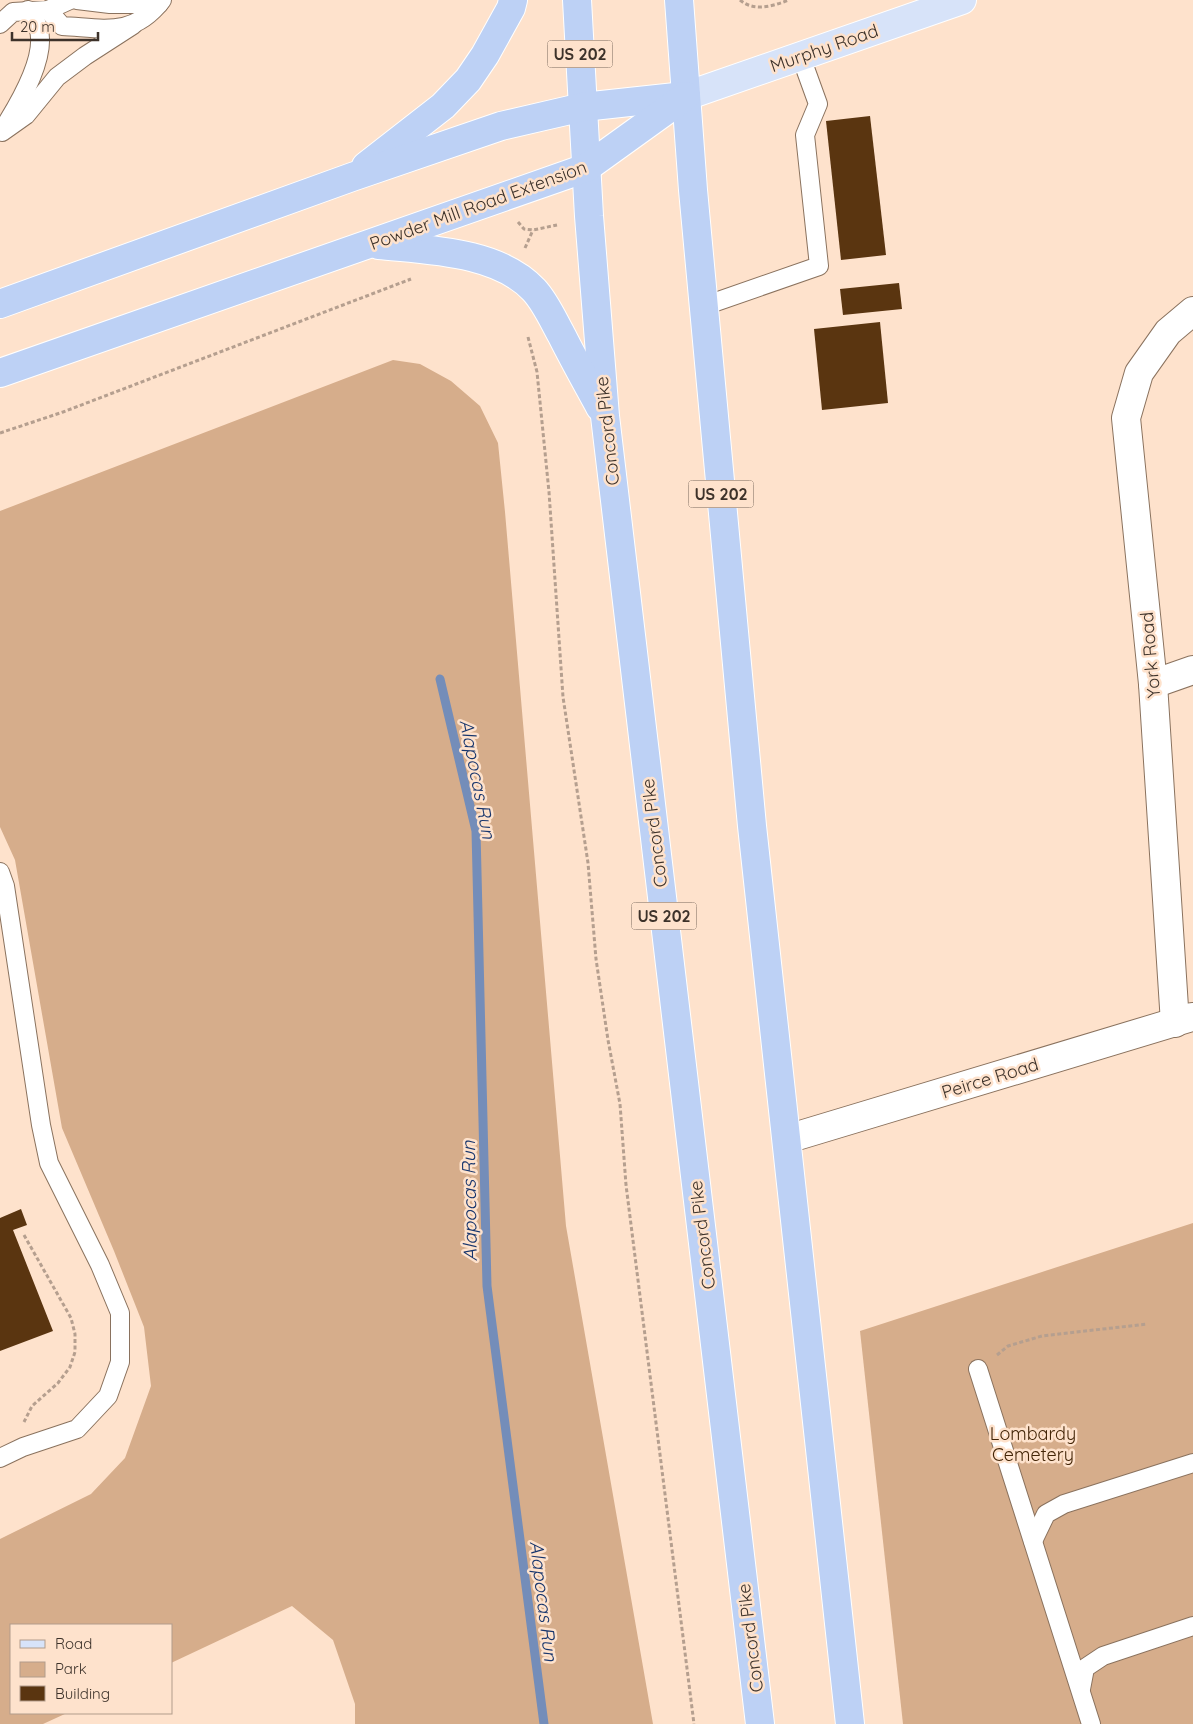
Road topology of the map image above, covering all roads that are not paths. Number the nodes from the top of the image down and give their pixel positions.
1 (70, 0) edge
2 (77, 0) edge
3 (513, 0) edge
4 (577, 0) edge
5 (679, 0) edge
6 (962, 0) edge
7 (161, 2) edge
8 (29, 5) edge
9 (927, 6) edge
10 (48, 10) junction
11 (0, 24) edge
12 (133, 25) junction
13 (801, 57) junction
14 (686, 96) junction
15 (583, 107) junction
16 (1, 132) edge
17 (586, 168) junction
18 (352, 177) junction
19 (370, 244) junction
20 (0, 304) edge
21 (704, 306) junction
22 (1193, 311) edge
23 (0, 373) edge
24 (604, 416) junction
25 (1193, 670) edge
26 (1153, 684) junction
27 (0, 872) edge
28 (1184, 1020) edge
29 (787, 1139) junction
30 (978, 1369) road end
31 (0, 1458) edge
32 (1193, 1463) edge
33 (1033, 1541) junction
34 (1193, 1626) edge
35 (1081, 1692) junction
36 (760, 1724) edge
37 (850, 1724) edge
38 (1091, 1724) edge

1 - 10 lane
2 - 7 lane
3 - 18 highway
4 - 15 highway, Concord Pike / US 202
5 - 14 highway, US 202
6 - 9 main road, Murphy Road
7 - 12 lane
8 - 10 lane
8 - 11 lane
8 - 16 lane
9 - 13 main road, Murphy Road
10 - 12 lane
12 - 16 lane
13 - 14 main road, Murphy Road
13 - 21 lane
14 - 15 highway
14 - 17 highway, Powder Mill Road Extension
14 - 21 highway, US 202
15 - 17 highway, Concord Pike / US 202
15 - 18 highway
17 - 19 highway, Powder Mill Road Extension
17 - 24 highway, Concord Pike / US 202
18 - 20 highway
19 - 23 highway, Powder Mill Road Extension
19 - 24 highway
21 - 29 highway, US 202
22 - 26 street, York Road
24 - 36 highway, Concord Pike / US 202
25 - 26 street
26 - 28 street, York Road
27 - 31 lane
28 - 29 street, Peirce Road
29 - 37 highway, US 202
30 - 33 lane
32 - 33 lane
33 - 35 lane
34 - 35 lane
35 - 38 lane

